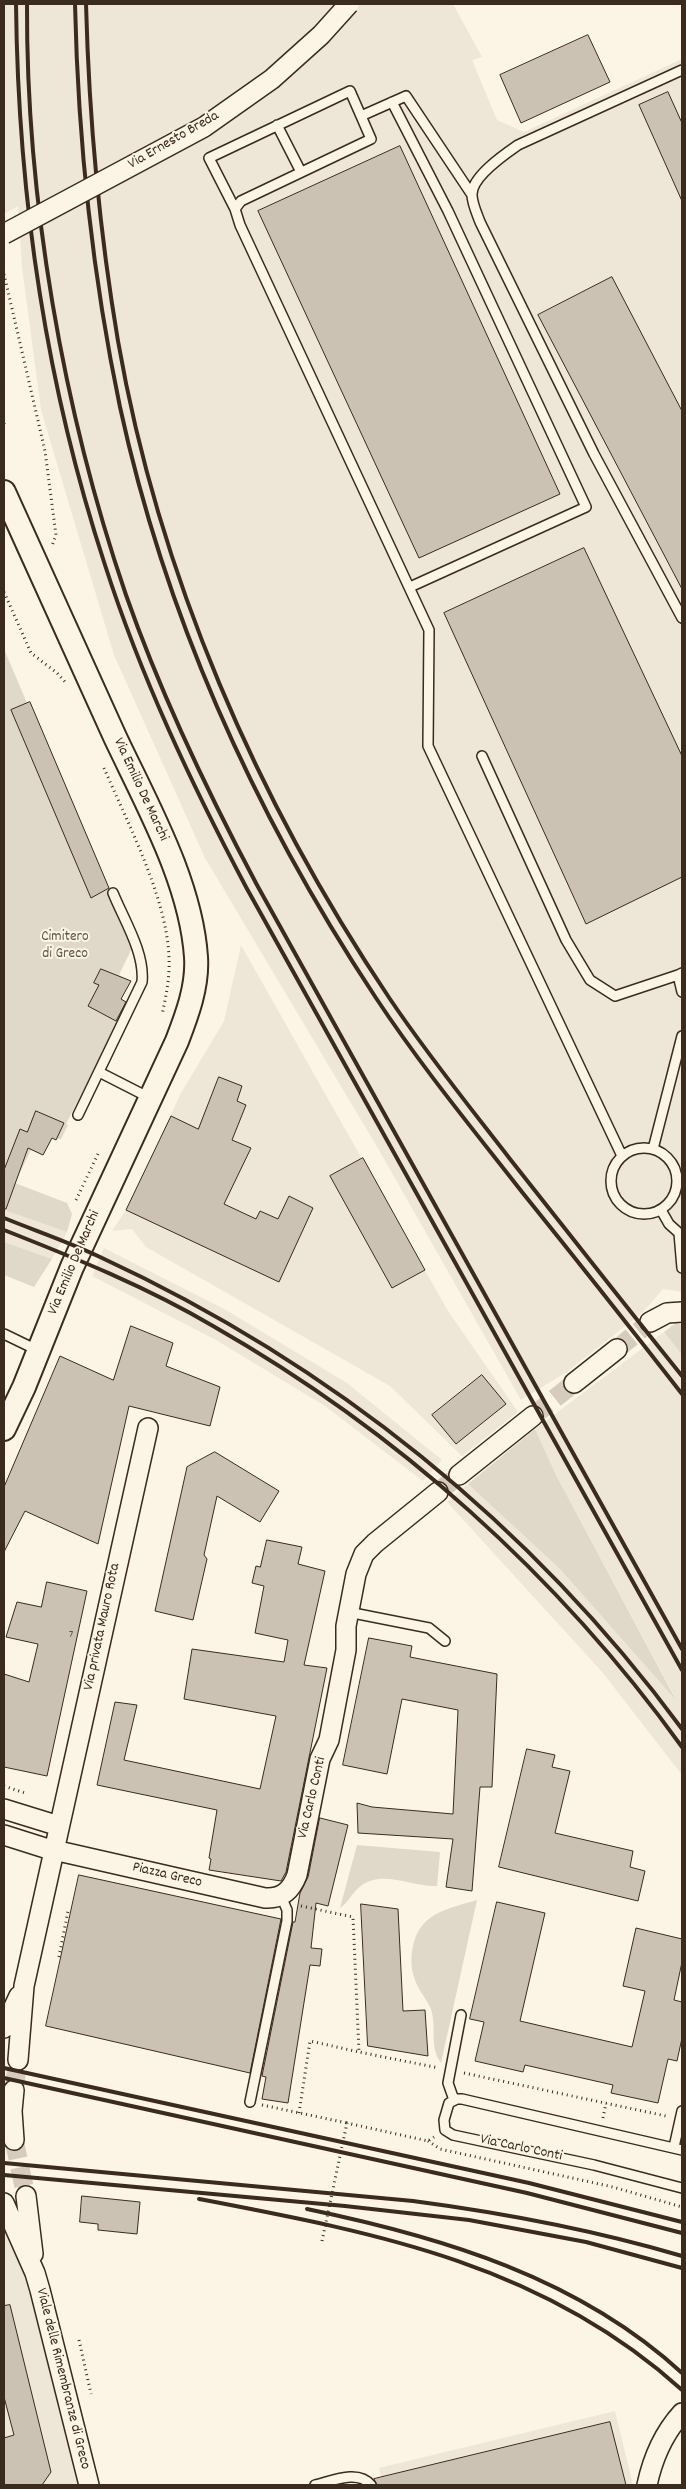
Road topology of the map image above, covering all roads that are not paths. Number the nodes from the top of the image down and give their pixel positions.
1 (349, 4) edge
2 (682, 70) edge
3 (392, 102) junction
4 (361, 116) junction
5 (277, 126) junction
6 (301, 172) junction
7 (472, 195) junction
8 (235, 208) junction
9 (4, 234) edge
10 (4, 492) edge
11 (410, 587) junction
12 (682, 618) edge
13 (482, 756) dead end
14 (113, 893) dead end
15 (680, 974) edge
16 (682, 992) edge
17 (682, 1036) edge
18 (99, 1072) junction
19 (150, 1099) junction
20 (78, 1115) dead end
21 (653, 1150) junction
22 (622, 1156) junction
23 (661, 1210) junction
24 (682, 1268) edge
25 (682, 1312) edge
26 (650, 1322) tunnel mouth
27 (4, 1334) edge
28 (617, 1349) tunnel mouth
29 (38, 1350) junction
30 (574, 1383) tunnel mouth
31 (532, 1416) tunnel mouth
32 (148, 1428) dead end
33 (4, 1430) edge
34 (459, 1475) tunnel mouth
35 (438, 1492) tunnel mouth
36 (348, 1612) junction
37 (445, 1641) dead end
38 (4, 1809) edge
39 (59, 1826) junction
40 (4, 1835) edge
41 (54, 1850) junction
42 (281, 1896) junction
43 (24, 1986) junction
44 (461, 2015) dead end
45 (4, 2028) edge
46 (18, 2060) tunnel mouth
47 (14, 2090) tunnel mouth
48 (454, 2100) junction
49 (250, 2102) road end
50 (681, 2115) edge
51 (14, 2140) tunnel mouth
52 (678, 2149) edge
53 (682, 2188) edge
54 (26, 2196) tunnel mouth
55 (4, 2203) edge
56 (35, 2273) junction
57 (682, 2413) edge
58 (89, 2485) edge
59 (315, 2485) edge
60 (371, 2485) edge
61 (647, 2485) edge

1 - 9 street, Via Ernesto Breda, bridge
2 - 7 lane
3 - 4 lane
3 - 7 lane
3 - 11 lane
4 - 5 lane
4 - 6 lane
5 - 6 lane
5 - 8 lane
6 - 8 lane
7 - 12 lane
8 - 11 lane
10 - 19 street, Via Emilio De Marchi
11 - 22 lane
13 - 15 lane
14 - 18 lane
15 - 16 lane
17 - 21 lane
18 - 19 lane
18 - 20 lane
19 - 29 street, Via Emilio De Marchi
21 - 22 lane
21 - 23 lane
22 - 23 lane
23 - 24 lane
25 - 26 street
27 - 29 lane
28 - 30 street
29 - 33 street, Via Emilio De Marchi
31 - 34 street
32 - 39 street, Via privata Mauro Rota
35 - 36 street, Via Carlo Conti
36 - 37 lane
36 - 42 street, Via Carlo Conti
38 - 39 street
39 - 41 street
40 - 41 street, Piazza Greco
41 - 42 street, Piazza Greco
41 - 43 street
42 - 49 lane
43 - 45 street
43 - 46 street
44 - 48 lane
47 - 51 street
48 - 52 lane
48 - 53 lane, Via Carlo Conti
50 - 52 lane
54 - 56 street, Viale delle Rimembranze di Greco
55 - 56 street, Viale delle Rimembranze di Greco
56 - 58 street, Viale delle Rimembranze di Greco
57 - 61 street
59 - 60 lane

